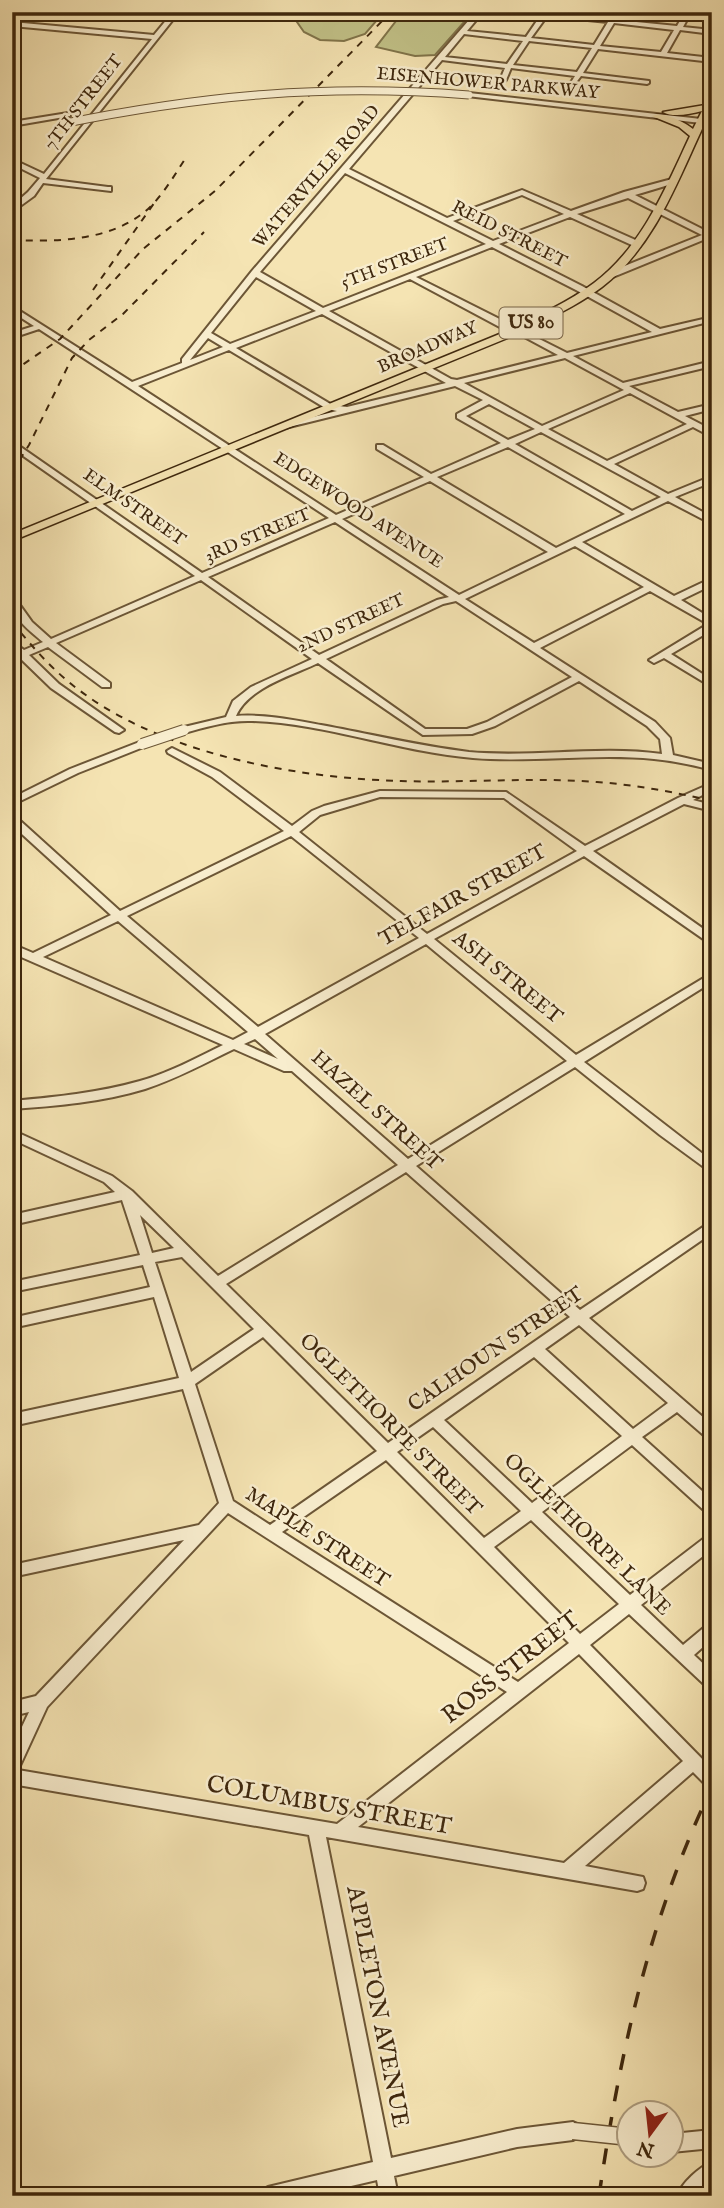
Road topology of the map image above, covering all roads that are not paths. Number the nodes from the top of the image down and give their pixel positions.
1 (176, 12) edge
2 (480, 12) edge
3 (530, 12) edge
4 (618, 12) edge
5 (688, 12) edge
6 (545, 13) edge
7 (612, 21) junction
8 (12, 24) edge
9 (678, 29) junction
10 (462, 32) junction
11 (712, 32) edge
12 (156, 37) junction
13 (528, 40) junction
14 (596, 47) junction
15 (663, 55) junction
16 (440, 58) junction
17 (712, 60) edge
18 (509, 66) junction
19 (578, 74) junction
20 (503, 80) dead end
21 (647, 82) dead end
22 (571, 88) dead end
23 (471, 91) junction
24 (667, 112) joint
25 (708, 115) edge
26 (656, 116) junction
27 (12, 124) edge
28 (12, 132) edge
29 (694, 135) junction
30 (12, 161) edge
31 (344, 169) junction
32 (43, 179) junction
33 (672, 181) junction
34 (108, 189) dead end
35 (522, 192) joint
36 (627, 194) junction
37 (12, 210) edge
38 (658, 210) junction
39 (570, 214) junction
40 (447, 221) junction
41 (712, 226) edge
42 (700, 231) junction
43 (710, 236) edge
44 (491, 244) junction
45 (637, 244) junction
46 (255, 273) junction
47 (610, 275) junction
48 (409, 276) junction
49 (585, 293) junction
50 (12, 308) edge
51 (321, 310) junction
52 (712, 319) edge
53 (40, 326) junction
54 (516, 330) junction
55 (659, 332) junction
56 (207, 334) junction
57 (12, 336) edge
58 (228, 346) junction
59 (562, 355) junction
60 (712, 363) edge
61 (182, 364) junction
62 (424, 368) junction
63 (452, 382) junction
64 (133, 385) junction
65 (627, 387) junction
66 (367, 392) junction
67 (381, 401) junction
68 (488, 401) junction
69 (712, 406) edge
70 (330, 407) junction
71 (356, 408) junction
72 (678, 415) junction
73 (694, 424) junction
74 (283, 427) junction
75 (544, 429) junction
76 (712, 434) edge
77 (12, 444) edge
78 (508, 444) junction
79 (380, 447) dead end
80 (229, 449) junction
81 (608, 464) junction
82 (431, 478) junction
83 (712, 479) edge
84 (668, 497) junction
85 (97, 503) junction
86 (631, 514) junction
87 (338, 519) junction
88 (712, 522) edge
89 (12, 538) edge
90 (575, 542) junction
91 (555, 552) junction
92 (201, 577) junction
93 (712, 581) edge
94 (650, 587) junction
95 (459, 598) junction
96 (674, 600) junction
97 (14, 603) edge
98 (712, 625) edge
99 (51, 643) junction
100 (12, 644) edge
101 (534, 647) junction
102 (664, 654) junction
103 (17, 657) edge
104 (316, 659) junction
105 (653, 660) dead end
106 (579, 677) junction
107 (712, 684) edge
108 (106, 685) dead end
109 (230, 719) junction
110 (119, 730) dead end
111 (172, 751) dead end
112 (668, 756) junction
113 (712, 767) edge
114 (712, 786) edge
115 (682, 800) junction
116 (12, 802) edge
117 (712, 808) edge
118 (12, 819) edge
119 (291, 832) junction
120 (585, 851) junction
121 (118, 915) junction
122 (427, 938) junction
123 (712, 941) edge
124 (12, 948) edge
125 (34, 957) junction
126 (712, 977) edge
127 (257, 1033) junction
128 (236, 1044) junction
129 (577, 1061) junction
130 (310, 1081) junction
131 (13, 1105) edge
132 (12, 1134) edge
133 (406, 1166) junction
134 (712, 1168) edge
135 (127, 1194) junction
136 (12, 1220) edge
137 (712, 1226) edge
138 (185, 1251) junction
139 (148, 1259) junction
140 (219, 1282) junction
141 (12, 1287) edge
142 (158, 1291) junction
143 (580, 1317) junction
144 (12, 1323) edge
145 (264, 1329) junction
146 (534, 1348) junction
147 (187, 1382) junction
148 (677, 1404) junction
149 (433, 1418) junction
150 (12, 1420) edge
151 (712, 1434) edge
152 (631, 1436) junction
153 (386, 1450) junction
154 (227, 1505) junction
155 (712, 1509) edge
156 (531, 1511) junction
157 (204, 1529) junction
158 (270, 1533) junction
159 (712, 1539) edge
160 (483, 1547) junction
161 (12, 1571) edge
162 (628, 1604) junction
163 (712, 1630) edge
164 (579, 1645) junction
165 (682, 1656) junction
166 (712, 1682) edge
167 (519, 1691) junction
168 (41, 1702) junction
169 (12, 1709) edge
170 (696, 1765) junction
171 (12, 1766) edge
172 (12, 1776) edge
173 (712, 1780) edge
174 (316, 1828) junction
175 (339, 1832) junction
176 (567, 1871) junction
177 (637, 1883) dead end
178 (616, 2136) edge
179 (712, 2138) edge
180 (686, 2141) edge
181 (384, 2168) junction
182 (712, 2171) edge
183 (268, 2196) edge
184 (390, 2196) edge
185 (687, 2196) edge

1 - 12 street, 7TH STREET
2 - 10 street, WATERVILLE ROAD
3 - 6 street
4 - 7 street
5 - 9 street
6 - 7 street
6 - 13 street
7 - 9 street
7 - 14 street
8 - 12 street
9 - 11 street
9 - 15 street
10 - 13 street
10 - 16 street, WATERVILLE ROAD
12 - 32 street, 7TH STREET
13 - 14 street
13 - 18 street
14 - 15 street
14 - 19 street
15 - 17 street
16 - 18 street
16 - 31 street, WATERVILLE ROAD
18 - 19 street
18 - 20 street
19 - 21 street
19 - 22 street
23 - 24 street, EISENHOWER PARKWAY
23 - 26 street, EISENHOWER PARKWAY
23 - 27 street, EISENHOWER PARKWAY
23 - 28 street, EISENHOWER PARKWAY, bridge
24 - 25 main road
25 - 26 street, EISENHOWER PARKWAY
25 - 29 main road
26 - 29 main road
29 - 33 main road, BROADWAY / US 80
30 - 32 street
31 - 40 street, REID STREET
31 - 46 street, WATERVILLE ROAD
32 - 34 street
32 - 37 street, 7TH STREET
33 - 36 street, 5TH STREET
33 - 38 main road, BROADWAY / US 80
35 - 39 street
35 - 40 street
36 - 38 street
36 - 39 street, 5TH STREET
38 - 42 street
38 - 45 main road, BROADWAY / US 80
39 - 44 street, 5TH STREET
39 - 45 street
40 - 44 street, REID STREET
41 - 42 street
42 - 43 street
43 - 47 street
44 - 48 street, 5TH STREET
44 - 49 street, REID STREET
45 - 47 main road, BROADWAY / US 80
46 - 51 street
46 - 56 street, WATERVILLE ROAD
47 - 49 main road, BROADWAY / US 80
48 - 51 street, 5TH STREET
48 - 54 street
49 - 54 main road, BROADWAY / US 80
49 - 55 street, REID STREET
50 - 53 street, EDGEWOOD AVENUE
51 - 58 street, 5TH STREET
51 - 62 street
52 - 55 street
53 - 57 street
53 - 64 street, EDGEWOOD AVENUE
54 - 59 street
54 - 62 main road, BROADWAY / US 80
55 - 59 street
56 - 58 street
56 - 61 street, WATERVILLE ROAD
58 - 61 street, 5TH STREET
58 - 70 street
59 - 63 street
59 - 65 street
60 - 65 street, 3RD STREET
61 - 64 street, 5TH STREET
62 - 63 street
62 - 66 main road, BROADWAY / US 80
63 - 67 street
63 - 68 street
64 - 80 street, EDGEWOOD AVENUE
65 - 72 street
65 - 75 street, 3RD STREET
66 - 67 main road
66 - 70 main road, BROADWAY / US 80
67 - 71 street
68 - 75 street
68 - 78 street
69 - 72 street
70 - 71 street
70 - 74 main road, US 80
71 - 74 street
72 - 73 street
73 - 76 street
73 - 81 street
74 - 80 main road, US 80
75 - 78 street, 3RD STREET
75 - 81 street
77 - 85 street, ELM STREET
78 - 82 street, 3RD STREET
78 - 86 street
79 - 82 street
80 - 85 main road, US 80
80 - 87 street, EDGEWOOD AVENUE
81 - 84 street
82 - 87 street, 3RD STREET
82 - 91 street
83 - 84 street, 2ND STREET
84 - 86 street, 2ND STREET
84 - 88 street
85 - 89 main road, US 80
85 - 92 street, ELM STREET
86 - 90 street, 2ND STREET
87 - 92 street, 3RD STREET
87 - 95 street, EDGEWOOD AVENUE
90 - 91 street, 2ND STREET
90 - 94 street
91 - 95 street, 2ND STREET
92 - 99 street, 3RD STREET
92 - 104 street, ELM STREET
93 - 96 street
94 - 96 street
94 - 101 street
95 - 101 street, EDGEWOOD AVENUE
95 - 104 street, 2ND STREET
96 - 98 street
97 - 99 street
98 - 102 street
99 - 103 street, 3RD STREET
99 - 108 street
100 - 103 street
101 - 106 street, EDGEWOOD AVENUE
102 - 105 street
102 - 107 street
103 - 110 street
104 - 106 street, ELM STREET
104 - 109 street, 2ND STREET
106 - 112 street, EDGEWOOD AVENUE
109 - 112 street
109 - 116 street, bridge
111 - 119 street, ASH STREET
112 - 113 street
114 - 115 street, TELFAIR STREET
115 - 117 street
115 - 120 street, TELFAIR STREET
118 - 121 street, HAZEL STREET
119 - 120 street
119 - 121 street
119 - 122 street, ASH STREET
120 - 122 street, TELFAIR STREET
120 - 123 street
121 - 125 street
121 - 127 street, HAZEL STREET
122 - 127 street, TELFAIR STREET
122 - 129 street, ASH STREET
124 - 125 street
125 - 128 street
126 - 129 street
127 - 128 street, TELFAIR STREET
127 - 130 street, HAZEL STREET
128 - 130 street
128 - 131 street, TELFAIR STREET
129 - 133 street
129 - 134 street, ASH STREET
130 - 133 street, HAZEL STREET
132 - 135 street, OGLETHORPE STREET
133 - 140 street
133 - 143 street, HAZEL STREET
135 - 136 street
135 - 138 street, OGLETHORPE STREET
135 - 139 street, MAPLE STREET
137 - 143 street, CALHOUN STREET
138 - 139 street
138 - 140 street, OGLETHORPE STREET
139 - 141 street
139 - 142 street, MAPLE STREET
140 - 145 street, OGLETHORPE STREET
142 - 144 street
142 - 147 street, MAPLE STREET
143 - 146 street, CALHOUN STREET
143 - 148 street, HAZEL STREET
145 - 147 street
145 - 153 street, OGLETHORPE STREET
146 - 149 street, CALHOUN STREET
146 - 152 street
147 - 150 street
147 - 154 street, MAPLE STREET
148 - 151 street, HAZEL STREET
148 - 152 street
149 - 153 street, CALHOUN STREET
149 - 156 street, OGLETHORPE LANE
152 - 155 street
152 - 156 street
153 - 158 street, CALHOUN STREET
153 - 160 street, OGLETHORPE STREET
154 - 157 street
154 - 158 street, MAPLE STREET
156 - 160 street
156 - 162 street, OGLETHORPE LANE
157 - 161 street
157 - 168 street
158 - 167 street, MAPLE STREET
159 - 162 street, ROSS STREET
160 - 164 street, OGLETHORPE STREET
162 - 164 street, ROSS STREET
162 - 165 street, OGLETHORPE LANE
163 - 165 street
164 - 167 street, ROSS STREET
164 - 170 street, OGLETHORPE STREET
165 - 166 street, OGLETHORPE LANE
167 - 175 street, ROSS STREET
168 - 169 street
168 - 171 street
170 - 173 street, OGLETHORPE STREET
170 - 176 street
172 - 174 street, COLUMBUS STREET
174 - 175 street, COLUMBUS STREET
174 - 181 street, APPLETON AVENUE
175 - 176 street, COLUMBUS STREET
176 - 177 street, COLUMBUS STREET
178 - 181 street, bridge
179 - 180 street
181 - 183 street
181 - 184 street, APPLETON AVENUE
182 - 185 street

